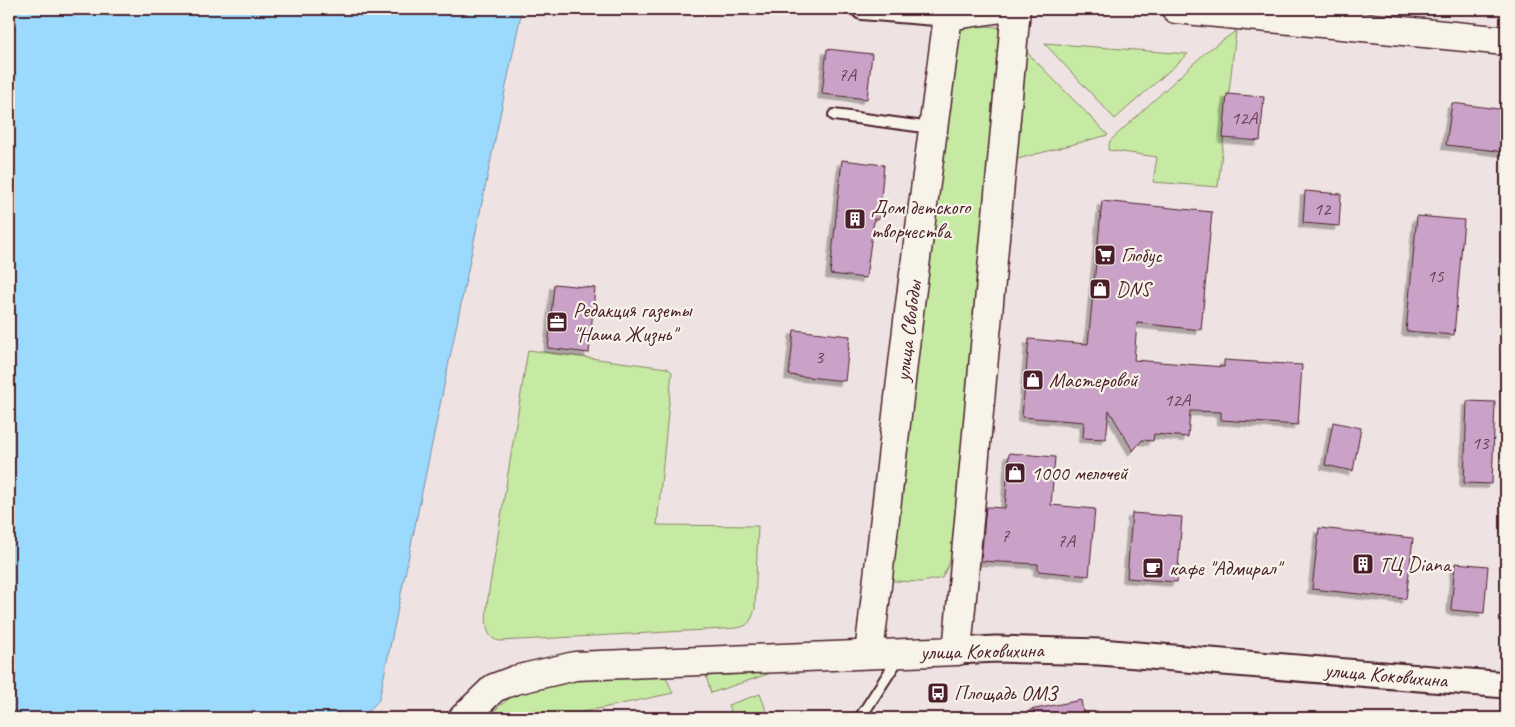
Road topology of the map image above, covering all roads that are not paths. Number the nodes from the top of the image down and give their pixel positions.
1 (862, 9) edge
2 (996, 9) edge
3 (1016, 9) edge
4 (1176, 9) edge
5 (949, 12) edge
6 (1506, 41) edge
7 (834, 115) dead end
8 (934, 128) junction
9 (957, 651) junction
10 (903, 652) junction
11 (869, 654) junction
12 (1506, 685) edge
13 (466, 715) edge
14 (860, 718) edge

1 - 5 street
2 - 5 main road
3 - 9 main road
4 - 6 main road
5 - 8 main road, улица Свободы
7 - 8 lane
8 - 11 main road, улица Свободы
9 - 10 main road, улица Коковихина
9 - 12 street, улица Коковихина
10 - 11 main road, улица Коковихина
10 - 14 lane
11 - 13 main road, улица Коковихина

